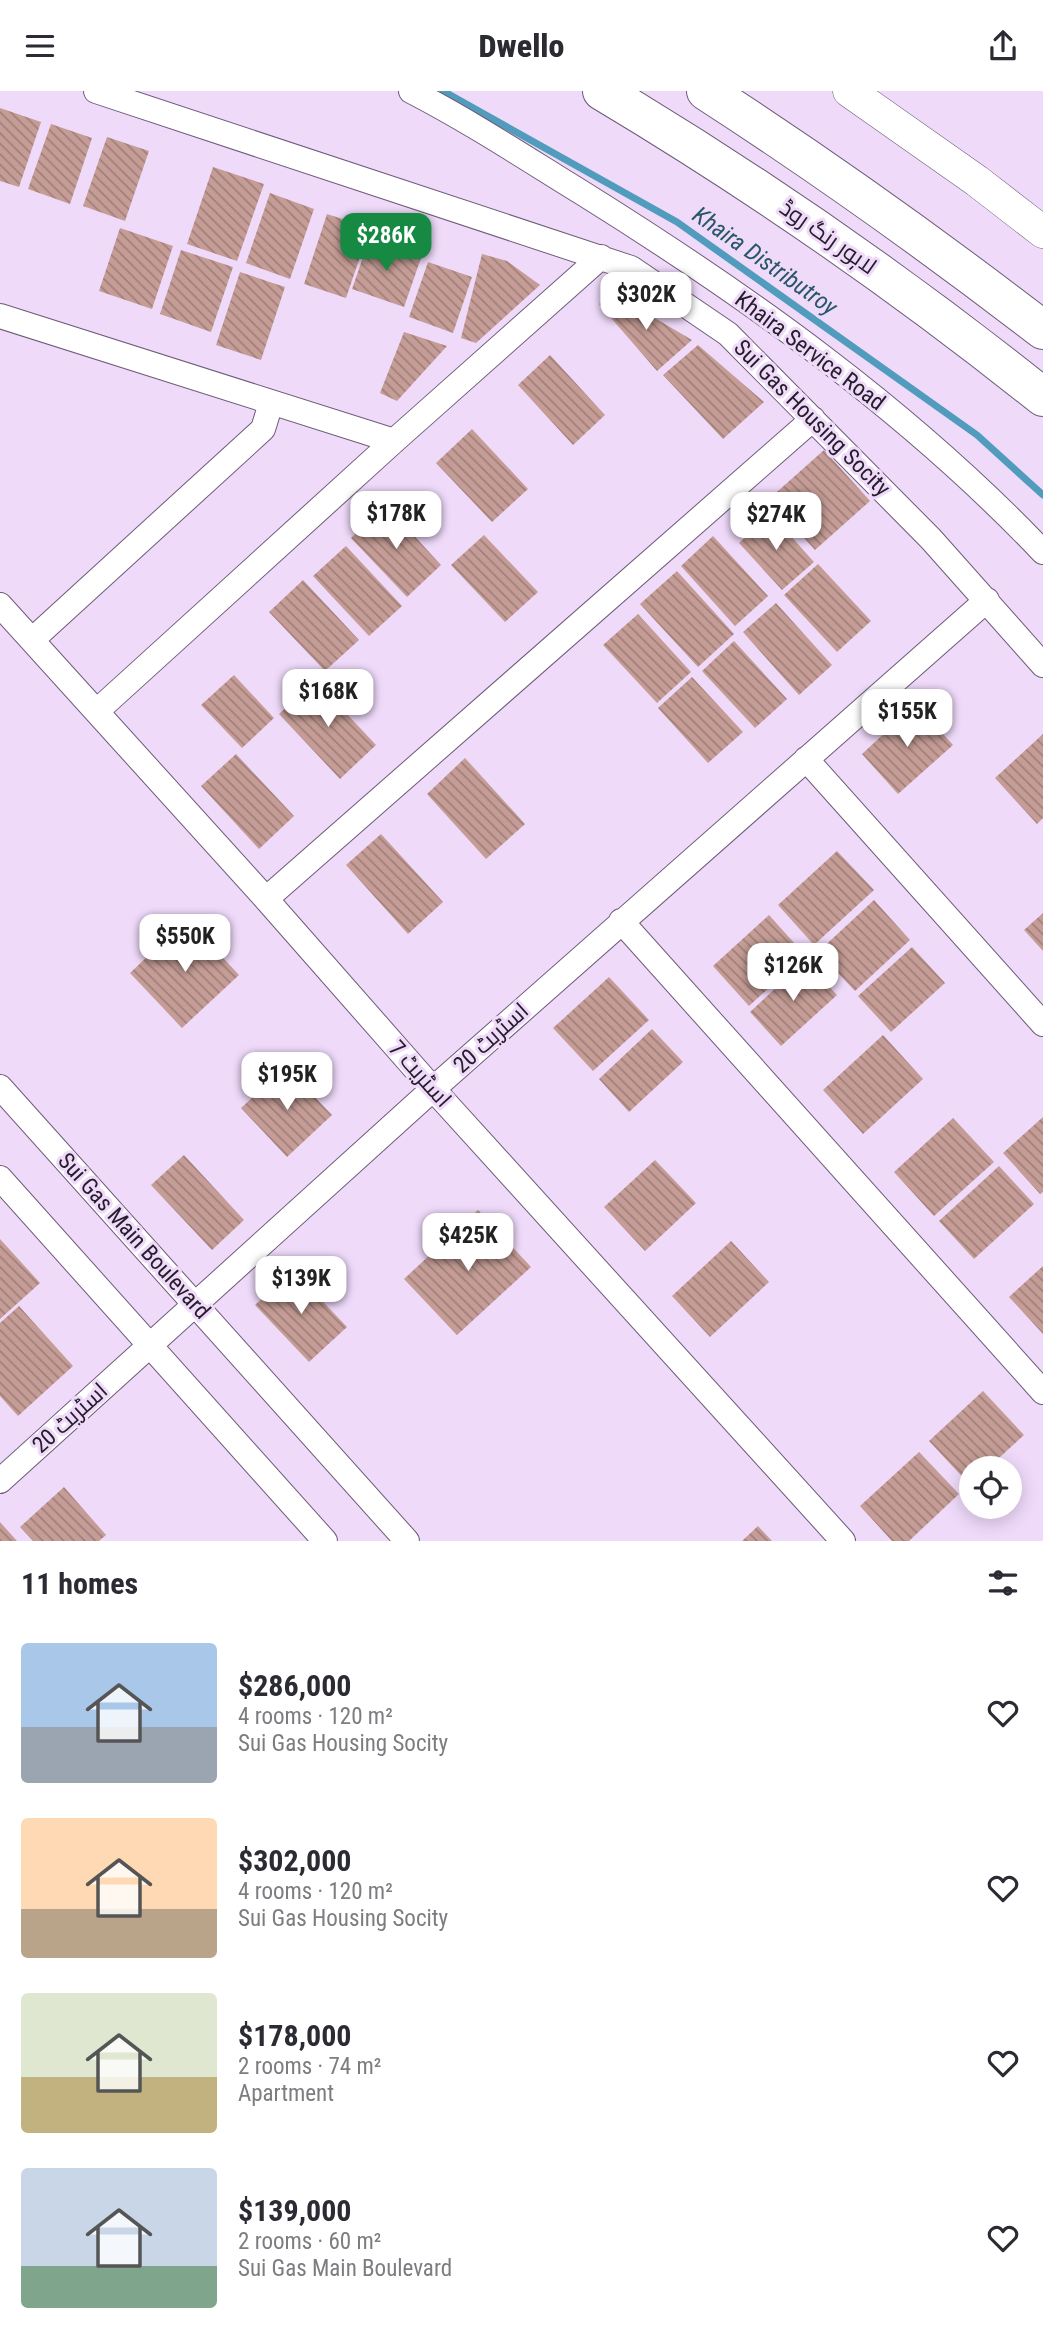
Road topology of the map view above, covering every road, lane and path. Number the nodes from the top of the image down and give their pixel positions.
1 (96, 91) edge
2 (411, 91) edge
3 (602, 91) edge
4 (706, 91) edge
5 (849, 91) edge
6 (1043, 232) edge
7 (601, 257) junction
8 (0, 316) edge
9 (1043, 330) edge
10 (1043, 397) edge
11 (271, 403) junction
12 (813, 419) junction
13 (394, 441) junction
14 (1043, 552) edge
15 (987, 600) junction
16 (0, 604) edge
17 (32, 640) junction
18 (1043, 665) edge
19 (97, 711) junction
20 (806, 759) junction
21 (266, 899) junction
22 (621, 921) junction
23 (1043, 1024) edge
24 (0, 1087) edge
25 (433, 1089) junction
26 (0, 1178) edge
27 (196, 1305) junction
28 (149, 1347) junction
29 (1043, 1392) edge
30 (0, 1481) edge
31 (325, 1541) edge
32 (407, 1541) edge
33 (843, 1541) edge

1 - 7 street, Sui Gas Housing Socity
2 - 14 street, Khaira Service Road
3 - 10 highway, لاہور رنگ روڈ
4 - 9 highway
5 - 6 street
7 - 12 street, Sui Gas Housing Socity
7 - 13 street
8 - 11 street
11 - 13 street
11 - 17 street
12 - 15 street, Sui Gas Housing Socity
12 - 21 street
13 - 19 street
15 - 18 street, Sui Gas Housing Socity
15 - 20 street, اسٹریٹ 20
16 - 17 street, اسٹریٹ 7
17 - 19 street, اسٹریٹ 7
19 - 21 street, اسٹریٹ 7
20 - 22 street, اسٹریٹ 20
20 - 23 street
21 - 25 street, اسٹریٹ 7
22 - 25 street, اسٹریٹ 20
22 - 29 street
24 - 27 street, Sui Gas Main Boulevard
25 - 27 street, اسٹریٹ 20
25 - 33 street, اسٹریٹ 7
26 - 28 street
27 - 28 street, اسٹریٹ 20
27 - 32 street, Sui Gas Main Boulevard
28 - 30 street, اسٹریٹ 20
28 - 31 street

